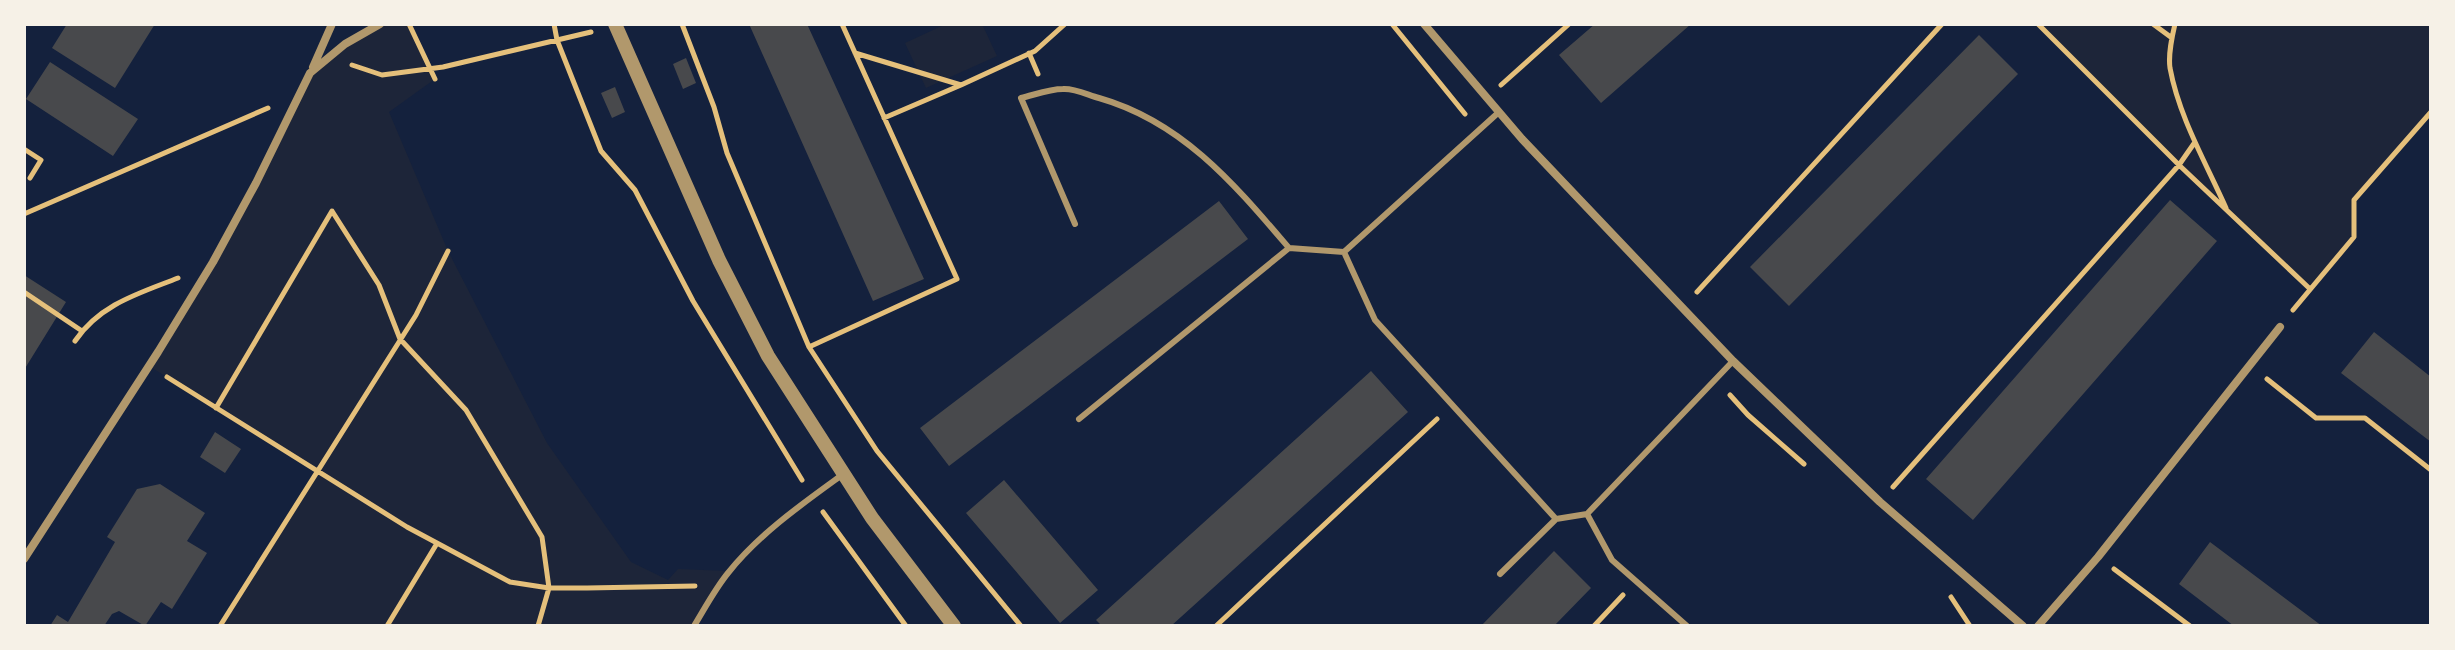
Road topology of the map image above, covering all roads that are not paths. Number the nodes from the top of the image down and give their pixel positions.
1 (332, 24) edge
2 (380, 24) edge
3 (615, 24) edge
4 (1424, 24) edge
5 (310, 73) junction
6 (1499, 112) junction
7 (1075, 224) dead end
8 (1289, 248) junction
9 (1344, 252) junction
10 (2280, 327) road end
11 (1733, 361) junction
12 (1079, 419) dead end
13 (842, 475) junction
14 (1587, 514) junction
15 (1556, 519) junction
16 (24, 559) edge
17 (1500, 574) dead end
18 (694, 626) edge
19 (954, 626) edge
20 (1687, 626) edge
21 (2023, 626) edge
22 (2038, 626) edge

1 - 5 street
2 - 5 street
3 - 13 street
4 - 6 street
5 - 16 street
6 - 9 lane
6 - 11 street
7 - 8 lane
8 - 9 lane
8 - 12 lane
9 - 15 lane
10 - 22 street
11 - 14 lane
11 - 21 street
13 - 18 lane
13 - 19 street
14 - 15 lane
14 - 20 lane
15 - 17 lane

